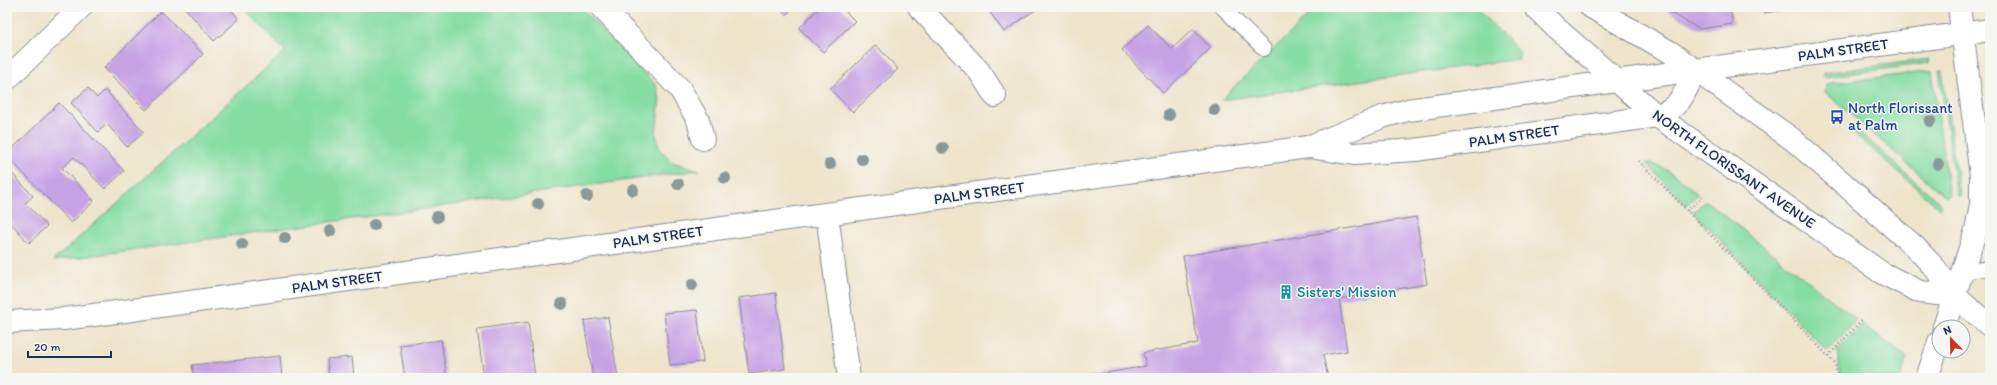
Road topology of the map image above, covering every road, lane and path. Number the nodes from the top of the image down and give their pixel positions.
1 (81, 7) edge
2 (601, 7) edge
3 (918, 7) edge
4 (1222, 7) edge
5 (1535, 7) edge
6 (1591, 7) edge
7 (1959, 7) edge
8 (1990, 30) edge
9 (1963, 34) junction
10 (1264, 49) dead end
11 (1695, 70) junction
12 (7, 79) edge
13 (1616, 81) junction
14 (995, 96) dead end
15 (1657, 116) junction
16 (703, 139) dead end
17 (1308, 147) junction
18 (1639, 161) dead end
19 (1705, 195) dead end
20 (1688, 211) junction
21 (827, 214) junction
22 (1990, 268) edge
23 (1963, 272) junction
24 (1955, 296) junction
25 (1863, 319) dead end
26 (1947, 319) edge
27 (7, 322) edge
28 (1990, 326) edge
29 (1828, 356) junction
30 (1933, 359) edge
31 (849, 378) edge
32 (1838, 378) edge
33 (1927, 378) edge

1 - 12 main road
2 - 16 main road
3 - 14 main road
4 - 10 lane
5 - 13 main road, NORTH FLORISSANT AVENUE
6 - 11 main road
7 - 9 main road
8 - 9 main road, PALM STREET
9 - 11 main road, PALM STREET
9 - 23 main road
11 - 13 main road, PALM STREET
11 - 15 main road, PALM STREET
11 - 24 main road
13 - 15 main road, NORTH FLORISSANT AVENUE
13 - 17 main road, PALM STREET
15 - 17 main road, PALM STREET
15 - 24 main road, NORTH FLORISSANT AVENUE
17 - 21 main road, PALM STREET
18 - 20 path
19 - 20 path
20 - 29 path
21 - 27 main road, PALM STREET
21 - 31 main road
22 - 23 lane
23 - 24 main road
24 - 26 main road
24 - 28 main road
25 - 29 path
29 - 32 path
30 - 33 main road

